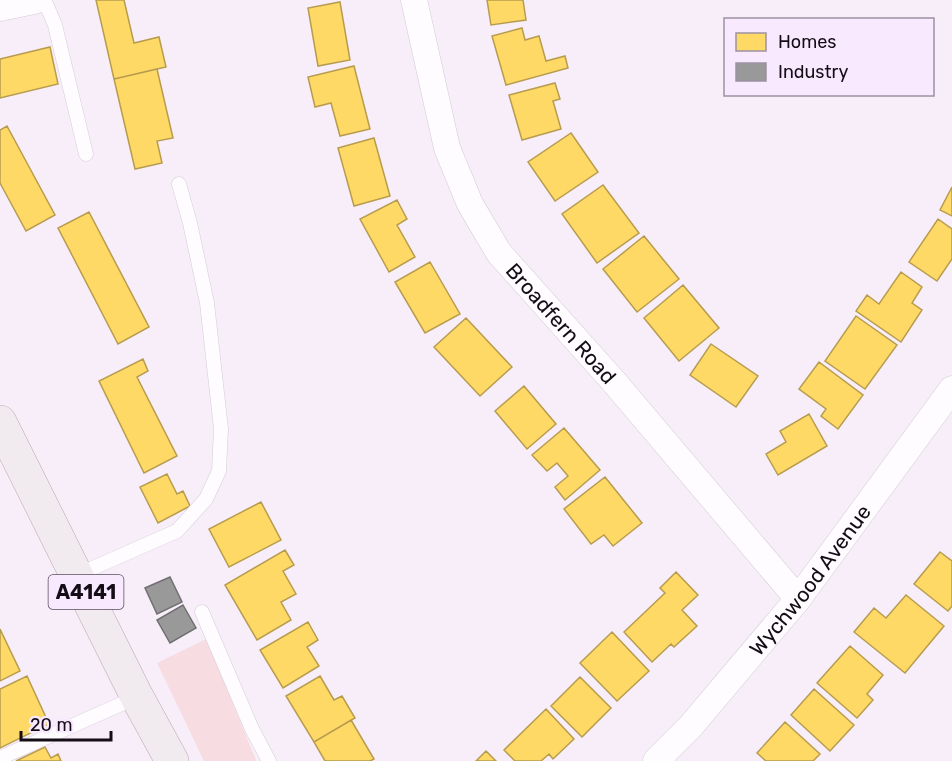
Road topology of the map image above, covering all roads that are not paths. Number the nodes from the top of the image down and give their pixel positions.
1 (414, 0) edge
2 (34, 1) edge
3 (0, 8) edge
4 (86, 154) dead end
5 (179, 184) dead end
6 (952, 389) edge
7 (0, 422) edge
8 (77, 575) junction
9 (798, 598) junction
10 (202, 612) dead end
11 (137, 698) junction
12 (0, 758) edge
13 (172, 761) edge
14 (269, 761) edge
15 (656, 761) edge

1 - 9 street, Broadfern Road
2 - 3 street
2 - 4 lane
5 - 8 lane
6 - 9 street, Wychwood Avenue
7 - 8 main road, A4141
8 - 11 main road, A4141
9 - 15 street, Wychwood Avenue
10 - 14 lane
11 - 12 lane
11 - 13 main road, A4141

